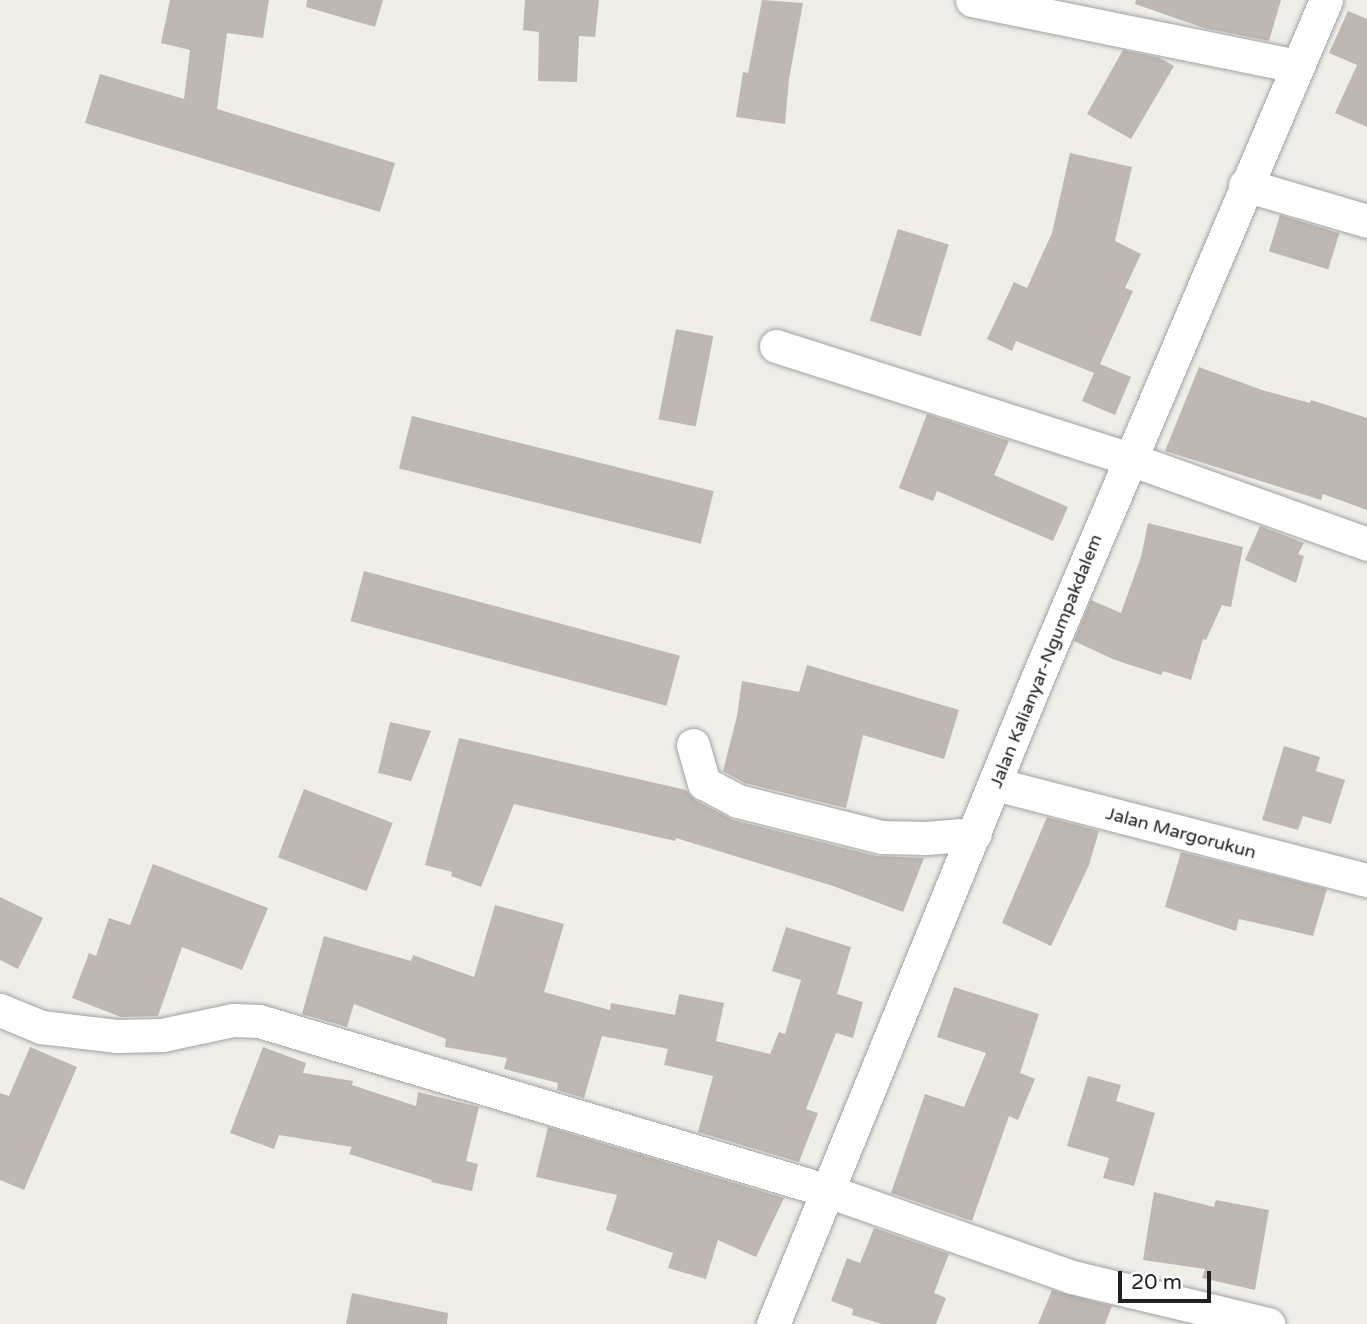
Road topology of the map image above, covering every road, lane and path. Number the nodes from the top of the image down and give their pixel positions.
1 (972, 0) edge
2 (1326, 0) edge
3 (1012, 4) edge
4 (1296, 66) junction
5 (1245, 185) junction
6 (1367, 221) edge
7 (776, 346) dead end
8 (1130, 459) junction
9 (1367, 544) edge
10 (693, 745) dead end
11 (995, 784) junction
12 (975, 834) junction
13 (1367, 880) edge
14 (0, 1010) edge
15 (825, 1190) junction
16 (773, 1324) edge
17 (1268, 1324) edge

1 - 3 street
2 - 4 street, Jalan Kalianyar-Ngumpakdalem
3 - 4 street
4 - 5 street, Jalan Kalianyar-Ngumpakdalem
5 - 6 street
5 - 8 street, Jalan Kalianyar-Ngumpakdalem
7 - 8 street
8 - 9 street
8 - 11 street, Jalan Kalianyar-Ngumpakdalem
10 - 12 street
11 - 12 street, Jalan Kalianyar-Ngumpakdalem
11 - 13 street, Jalan Margorukun
12 - 15 street, Jalan Kalianyar-Ngumpakdalem
14 - 15 street
15 - 16 street, Jalan Kalianyar-Ngumpakdalem
15 - 17 street

